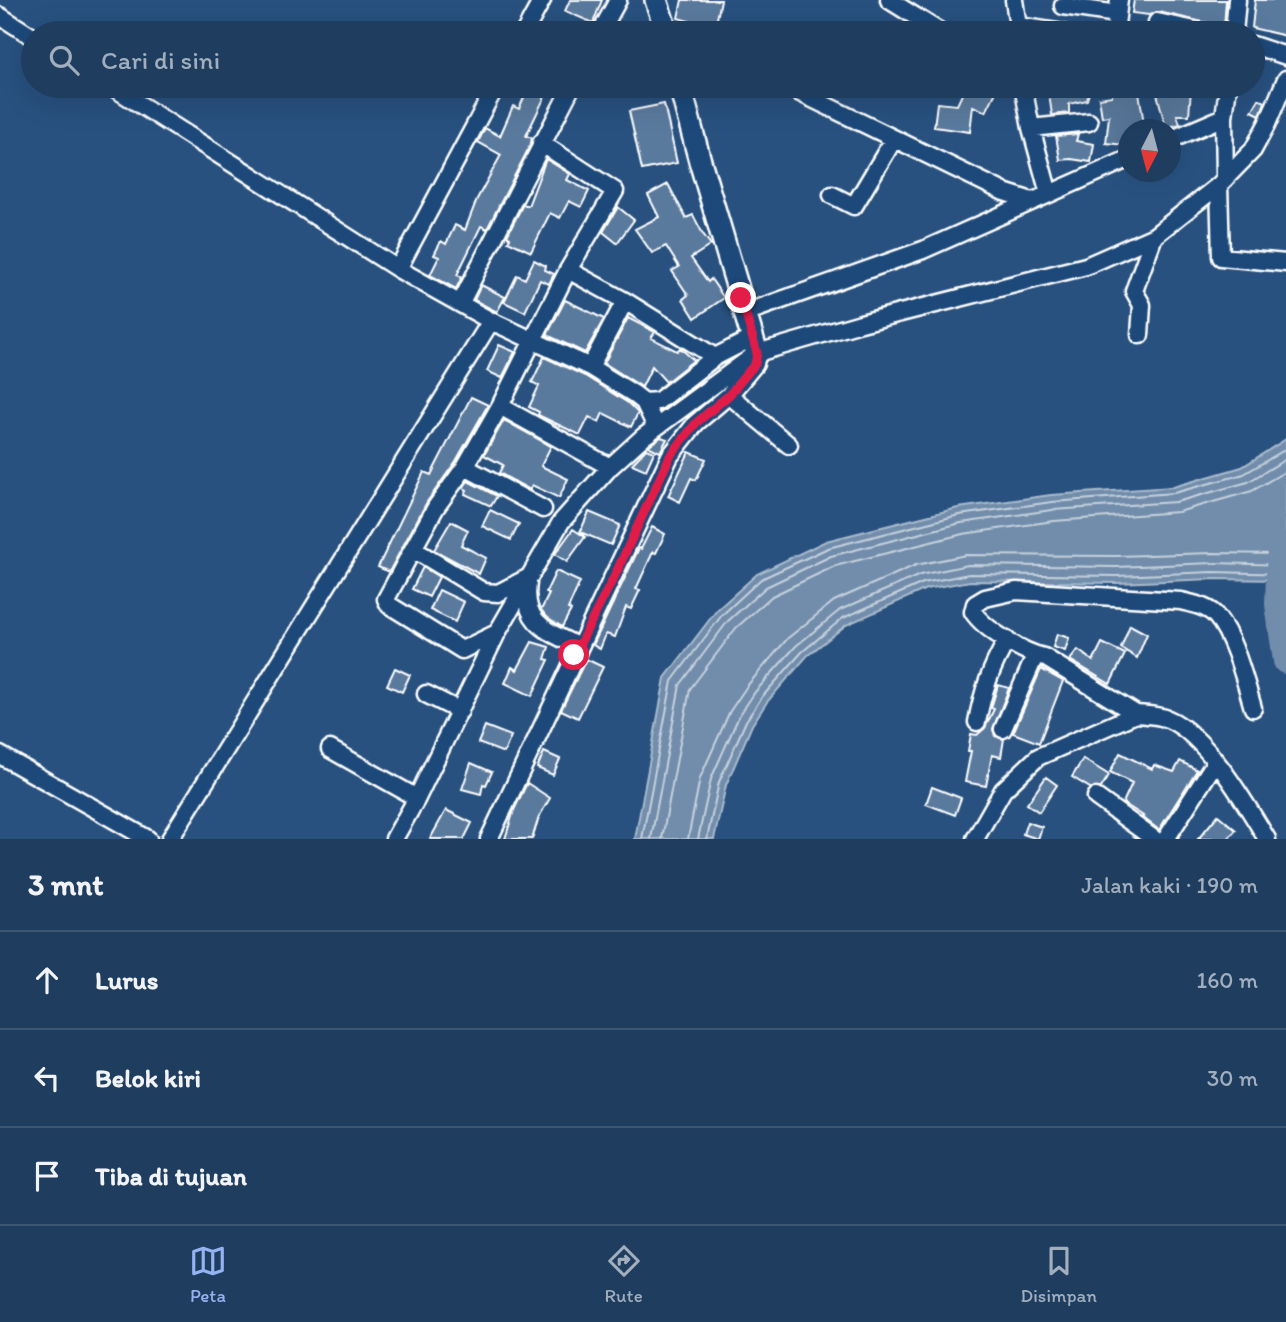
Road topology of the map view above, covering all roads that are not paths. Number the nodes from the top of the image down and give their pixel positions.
1 (541, 0) edge
2 (618, 0) edge
3 (656, 0) edge
4 (889, 0) edge
5 (1014, 0) edge
6 (1237, 0) edge
7 (1063, 6) dead end
8 (1118, 7) edge
9 (0, 16) edge
10 (530, 21) edge
11 (607, 21) edge
12 (665, 21) edge
13 (923, 21) edge
14 (1017, 21) edge
15 (1235, 21) edge
16 (21, 29) edge
17 (1265, 49) edge
18 (1286, 56) edge
19 (1286, 79) edge
20 (130, 98) edge
21 (490, 98) edge
22 (565, 98) edge
23 (683, 98) edge
24 (810, 98) edge
25 (1025, 98) edge
26 (1226, 98) edge
27 (1224, 117) junction
28 (1089, 122) dead end
29 (1031, 128) junction
30 (1181, 136) edge
31 (894, 139) junction
32 (541, 143) junction
33 (1118, 164) edge
34 (1222, 182) junction
35 (1049, 194) junction
36 (832, 195) dead end
37 (1032, 201) junction
38 (1154, 236) junction
39 (1286, 263) edge
40 (398, 269) junction
41 (568, 270) junction
42 (625, 301) junction
43 (460, 304) junction
44 (745, 313) junction
45 (491, 321) junction
46 (1140, 335) dead end
47 (533, 342) junction
48 (754, 345) junction
49 (715, 357) junction
50 (590, 367) junction
51 (729, 395) junction
52 (644, 402) junction
53 (500, 406) junction
54 (656, 427) junction
55 (789, 445) dead end
56 (465, 467) junction
57 (610, 467) junction
58 (543, 509) dead end
59 (414, 549) junction
60 (529, 577) junction
61 (497, 633) junction
62 (1007, 640) junction
63 (579, 647) junction
64 (1035, 656) junction
65 (426, 694) dead end
66 (1253, 708) dead end
67 (460, 711) junction
68 (1136, 714) junction
69 (977, 722) dead end
70 (1003, 729) dead end
71 (330, 750) dead end
72 (0, 755) edge
73 (1216, 761) junction
74 (1096, 797) dead end
75 (417, 798) junction
76 (148, 839) edge
77 (170, 839) edge
78 (394, 839) edge
79 (489, 839) edge
80 (975, 839) edge
81 (1154, 839) edge
82 (1166, 839) edge
83 (1267, 839) edge

1 - 10 street
2 - 11 street
3 - 12 street
4 - 13 street
5 - 14 street
6 - 15 street
7 - 8 street
9 - 16 street
17 - 18 street
19 - 34 street
20 - 40 street
21 - 40 street
22 - 32 street
23 - 44 street
24 - 31 street
25 - 29 street
26 - 27 street
27 - 30 street
27 - 34 street
28 - 29 street
29 - 35 street
31 - 36 street
31 - 37 street
32 - 41 street
32 - 43 street
33 - 35 street
34 - 38 street
34 - 39 street
35 - 37 street
37 - 44 street
38 - 46 street
38 - 48 street
40 - 43 street
41 - 42 street
41 - 47 street
42 - 49 street
42 - 50 street
43 - 45 street
44 - 48 street
45 - 47 street
45 - 77 street
47 - 50 street
47 - 53 street
48 - 49 street
48 - 51 street
48 - 54 street
49 - 52 street
50 - 52 street
51 - 55 street
51 - 63 street
52 - 54 street
53 - 56 street
53 - 57 street
54 - 57 street
56 - 58 street
56 - 59 street
57 - 60 street
59 - 60 street
59 - 61 street
60 - 61 street
60 - 63 street
61 - 67 street
62 - 64 street
62 - 66 street
62 - 69 street
63 - 79 street
64 - 68 street
64 - 70 street
65 - 67 street
67 - 75 street
68 - 73 street
68 - 80 street
71 - 75 street
72 - 76 street
73 - 82 street
73 - 83 street
74 - 81 street
75 - 78 street

